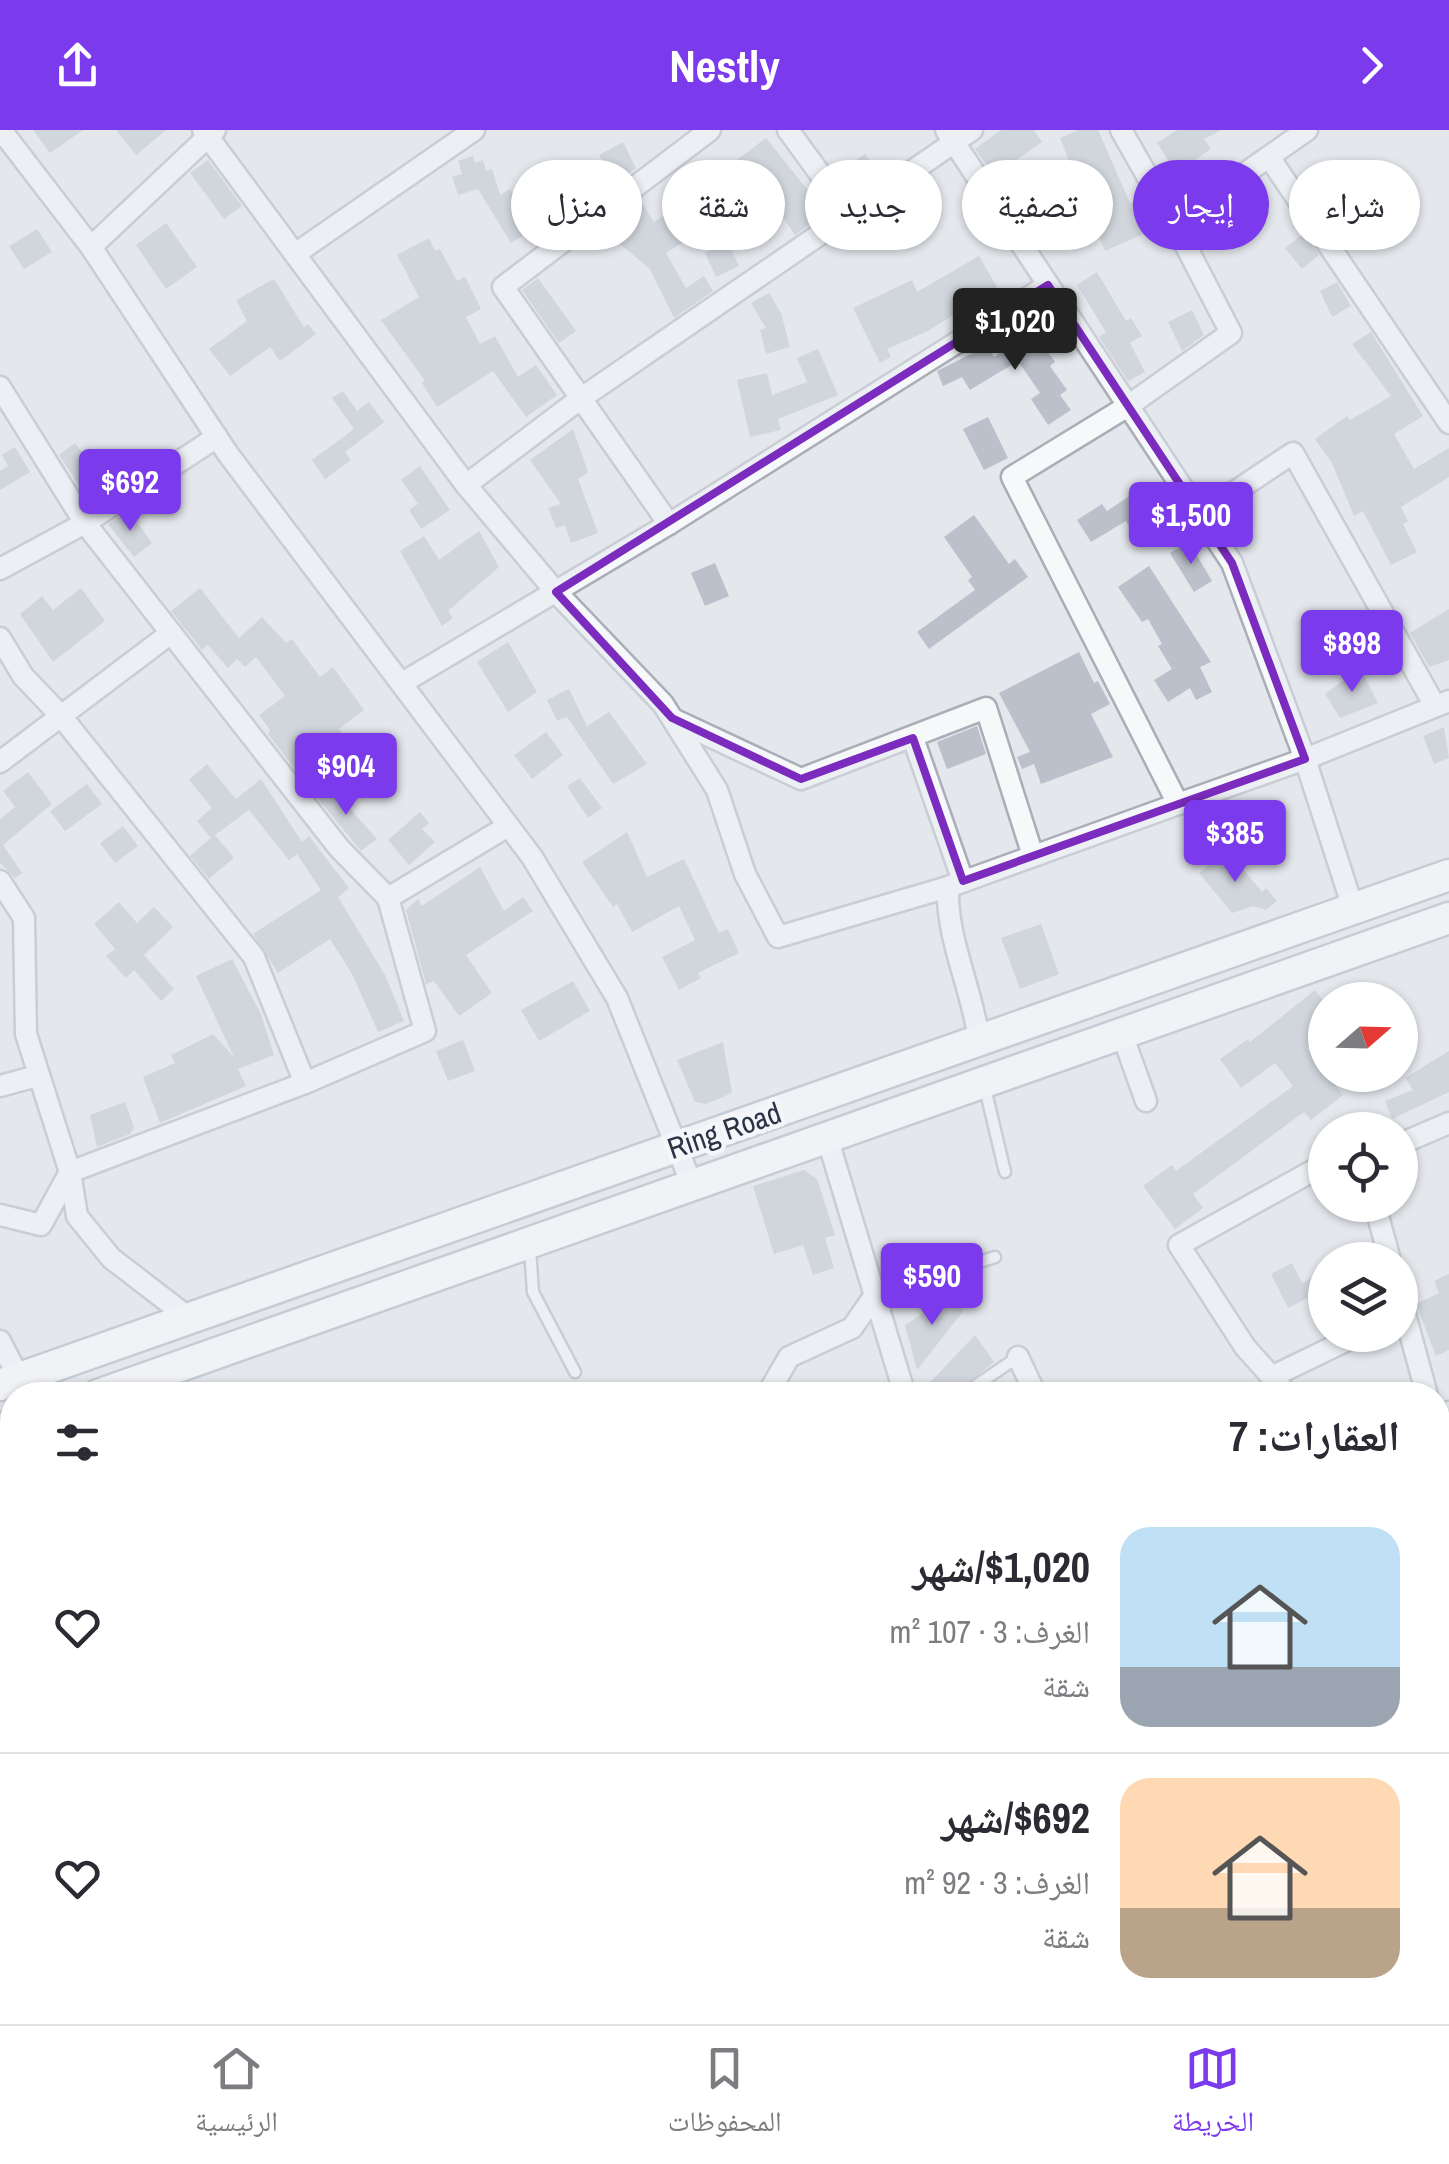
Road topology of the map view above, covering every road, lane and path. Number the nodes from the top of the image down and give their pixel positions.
1 (1, 130) edge
2 (474, 130) edge
3 (710, 130) edge
4 (788, 130) edge
5 (1121, 130) edge
6 (1307, 130) edge
7 (208, 132) edge
8 (957, 134) edge
9 (1269, 157) junction
10 (810, 160) edge
11 (923, 160) edge
12 (1138, 160) edge
13 (1265, 160) edge
14 (805, 246) edge
15 (91, 247) junction
16 (1189, 250) edge
17 (295, 254) junction
18 (1048, 285) junction
19 (0, 387) edge
20 (580, 399) junction
21 (1128, 406) junction
22 (1449, 423) edge
23 (217, 437) junction
24 (466, 485) junction
25 (1200, 514) junction
26 (85, 523) junction
27 (669, 524) junction
28 (0, 568) edge
29 (556, 592) junction
30 (171, 633) junction
31 (0, 638) edge
32 (402, 683) junction
33 (1442, 704) edge
34 (61, 716) junction
35 (672, 718) junction
36 (913, 738) junction
37 (1306, 760) junction
38 (0, 762) edge
39 (1178, 804) junction
40 (508, 826) junction
41 (1034, 856) junction
42 (1449, 874) edge
43 (0, 881) edge
44 (955, 884) junction
45 (388, 898) junction
46 (1352, 908) junction
47 (1449, 918) edge
48 (1097, 998) junction
49 (1115, 1036) junction
50 (978, 1040) junction
51 (38, 1076) junction
52 (305, 1082) junction
53 (983, 1082) junction
54 (0, 1086) edge
55 (1146, 1101) dead end
56 (1449, 1123) edge
57 (1418, 1136) edge
58 (828, 1138) junction
59 (678, 1146) junction
60 (70, 1172) junction
61 (1005, 1172) dead end
62 (1308, 1173) edge
63 (692, 1185) junction
64 (0, 1216) edge
65 (529, 1242) junction
66 (994, 1256) dead end
67 (875, 1296) junction
68 (190, 1318) junction
69 (0, 1341) edge
70 (1323, 1352) edge
71 (1415, 1352) edge
72 (1018, 1357) joint
73 (575, 1372) dead end
74 (1272, 1377) junction
75 (10, 1381) edge
76 (135, 1382) edge
77 (776, 1382) edge
78 (901, 1382) edge
79 (981, 1382) edge
80 (1030, 1382) edge
81 (1276, 1382) edge
82 (1423, 1382) edge

1 - 15 street
2 - 17 street
3 - 20 street
4 - 10 street
5 - 12 street
6 - 9 street
7 - 15 street
7 - 17 street
8 - 11 street
8 - 18 street
9 - 13 street
9 - 22 street
14 - 20 street
15 - 23 street
16 - 21 street
17 - 24 street
18 - 21 street
18 - 27 street
19 - 26 street
20 - 24 street
20 - 27 street
21 - 25 street
21 - 39 street
23 - 26 street
23 - 32 street
24 - 29 street
25 - 33 street
25 - 37 street
26 - 28 street
26 - 30 street
27 - 29 street
29 - 32 street
29 - 35 street
30 - 34 street
30 - 45 street
31 - 34 street
32 - 40 street
33 - 37 street
34 - 38 street
34 - 52 street
35 - 36 street
35 - 44 street
36 - 41 street
36 - 44 street
37 - 39 street
37 - 46 street
39 - 41 street
40 - 45 street
40 - 59 street
41 - 44 street
42 - 46 main road, Ring Road
43 - 51 street
44 - 50 street
45 - 52 street
46 - 48 main road, Ring Road
47 - 49 main road, Ring Road
48 - 49 main road
48 - 50 main road, Ring Road
49 - 53 main road, Ring Road
49 - 55 street
50 - 59 main road, Ring Road
51 - 54 street
51 - 60 street
52 - 60 street
53 - 58 main road, Ring Road
53 - 61 lane
56 - 57 street
58 - 63 main road, Ring Road
58 - 67 street
59 - 63 street
59 - 68 main road, Ring Road
60 - 64 street
60 - 68 street
62 - 74 street
63 - 65 main road, Ring Road
65 - 73 lane
65 - 76 main road, Ring Road
66 - 67 lane
67 - 77 street
67 - 78 street
68 - 75 main road, Ring Road
69 - 75 street
70 - 74 street
71 - 82 street
72 - 79 lane
72 - 80 street
74 - 81 street

